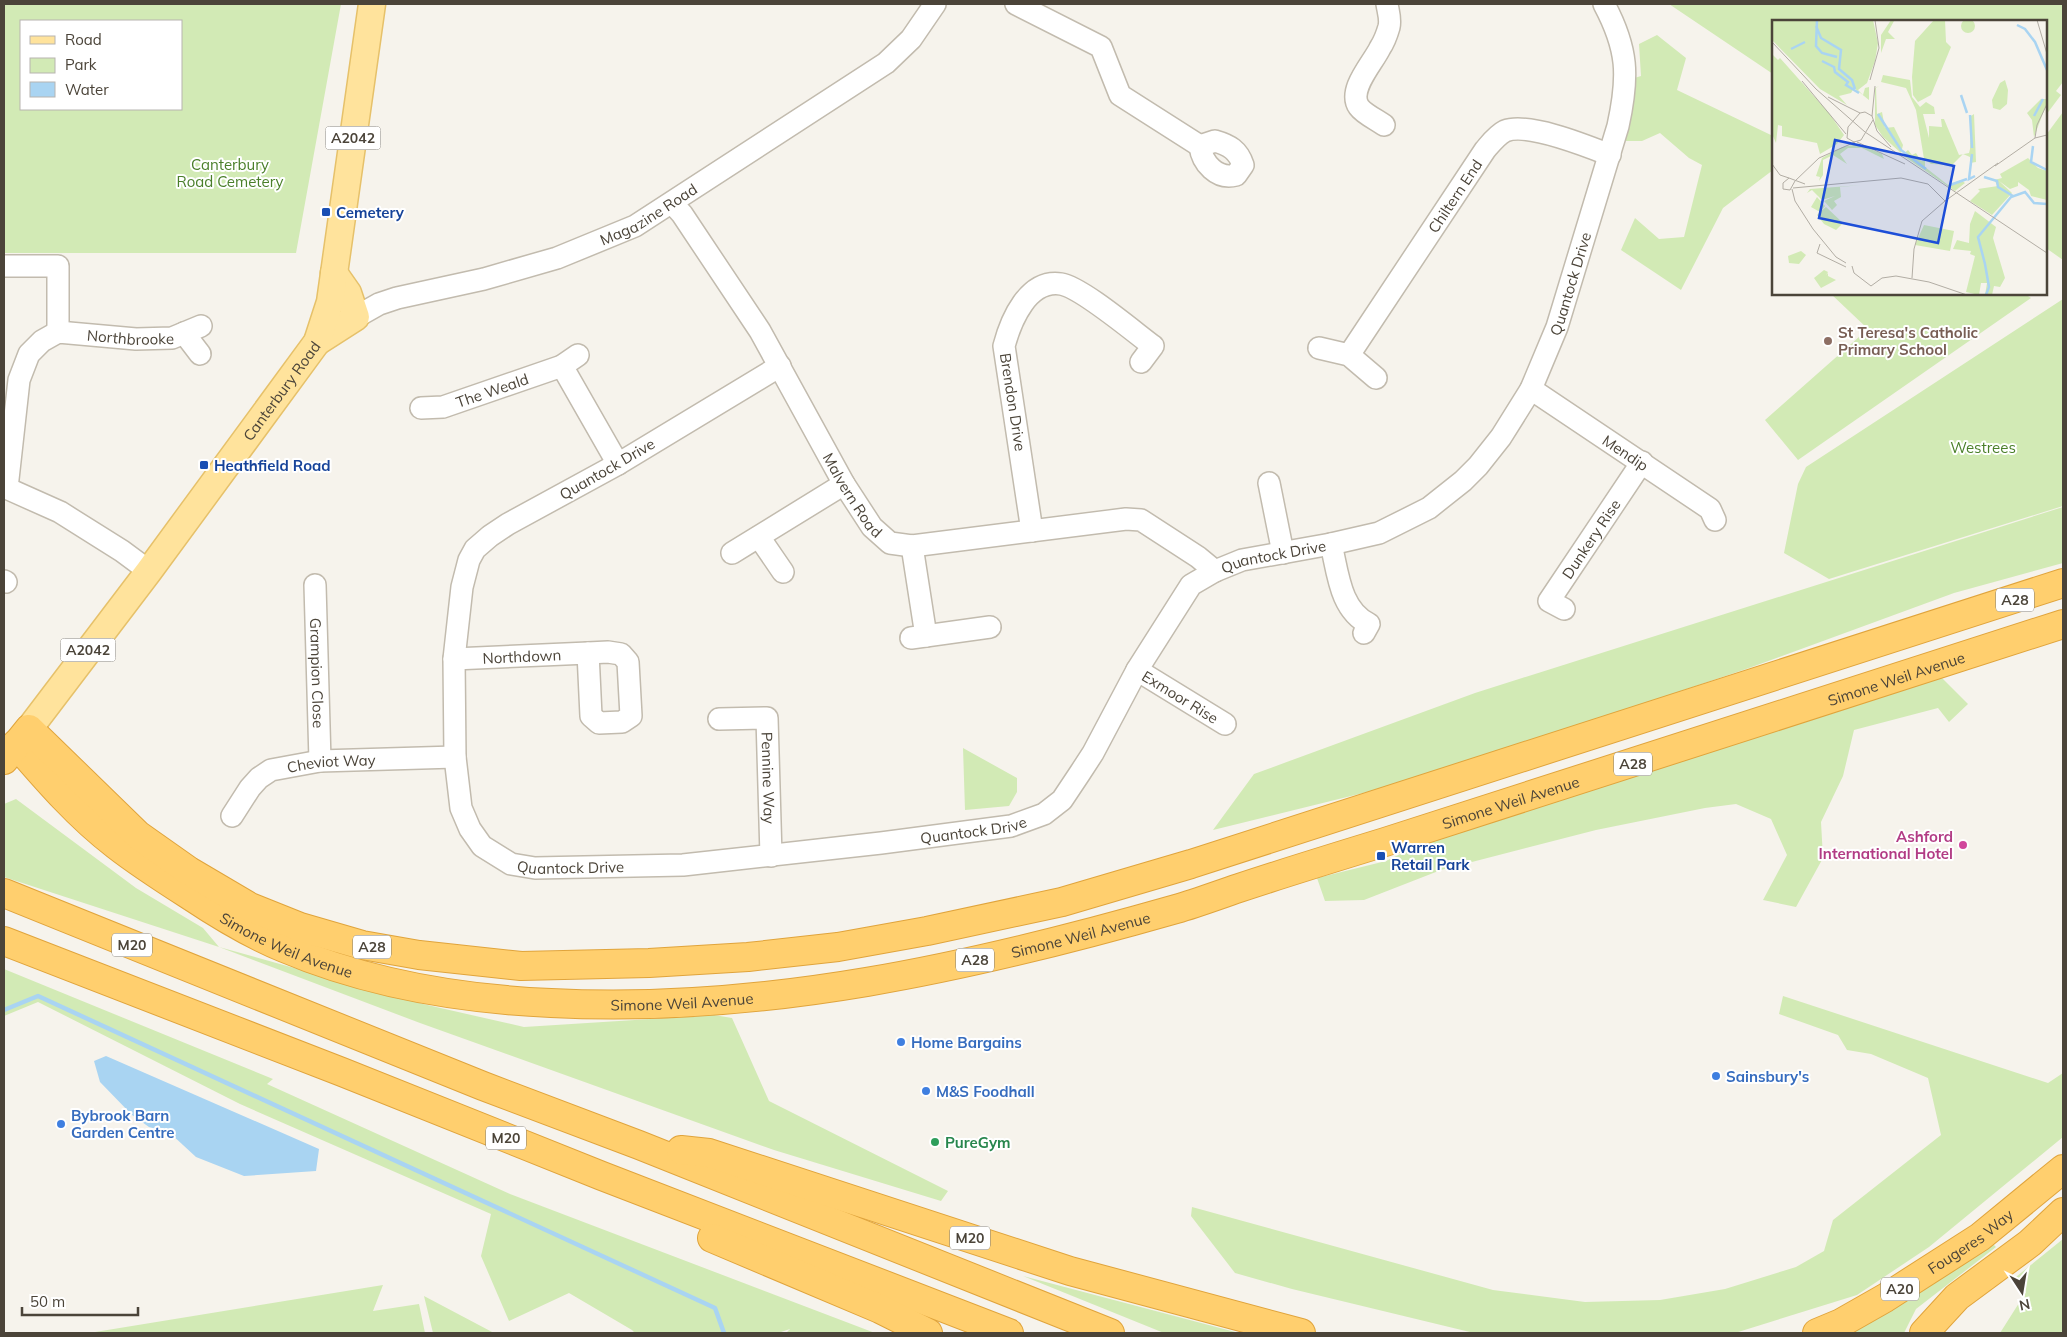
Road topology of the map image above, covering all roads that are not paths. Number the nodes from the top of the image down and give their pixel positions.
1 (372, 4) edge
2 (1016, 4) edge
3 (1386, 4) edge
4 (1604, 4) edge
5 (926, 7) edge
6 (1384, 125) dead end
7 (1200, 146) dead end
8 (1610, 155) junction
9 (672, 203) junction
10 (4, 266) edge
11 (334, 273) junction
12 (356, 317) junction
13 (58, 332) junction
14 (317, 342) junction
15 (1319, 348) dead end
16 (200, 354) dead end
17 (1349, 355) junction
18 (1141, 362) dead end
19 (780, 366) junction
20 (1376, 378) dead end
21 (1531, 389) junction
22 (421, 408) dead end
23 (1642, 462) junction
24 (618, 464) junction
25 (1269, 483) dead end
26 (844, 484) junction
27 (6, 488) edge
28 (1715, 520) dead end
29 (1032, 531) junction
30 (760, 537) junction
31 (1331, 544) junction
32 (912, 546) junction
33 (1283, 552) junction
34 (732, 553) dead end
35 (149, 571) junction
36 (1215, 571) junction
37 (783, 572) dead end
38 (2063, 583) edge
39 (315, 585) dead end
40 (1564, 609) dead end
41 (1370, 623) dead end
42 (2063, 624) edge
43 (990, 627) dead end
44 (588, 653) dead end
45 (454, 659) junction
46 (1137, 670) junction
47 (719, 719) dead end
48 (1225, 724) dead end
49 (16, 744) edge
50 (455, 757) junction
51 (320, 761) junction
52 (4, 777) edge
53 (48, 782) junction
54 (232, 816) dead end
55 (771, 856) junction
56 (4, 893) edge
57 (4, 941) edge
58 (639, 1145) junction
59 (2063, 1169) edge
60 (602, 1176) junction
61 (2063, 1212) edge
62 (928, 1333) edge
63 (1009, 1333) edge
64 (1110, 1333) edge
65 (1301, 1333) edge
66 (1817, 1333) edge
67 (1924, 1333) edge

1 - 11 main road, Canterbury Road / A2042
2 - 7 street
3 - 6 street
4 - 8 street, Quantock Drive
5 - 9 street, Magazine Road
8 - 17 street, Chiltern End
8 - 21 street, Quantock Drive
9 - 12 street, Magazine Road
9 - 19 street, Malvern Road
10 - 13 street
11 - 12 main road
11 - 14 main road, Canterbury Road / A2042
12 - 14 main road, Magazine Road
13 - 16 street, Northbrooke
13 - 27 street
14 - 35 main road, Canterbury Road / A2042
15 - 17 street
17 - 20 street
18 - 29 street, Brendon Drive
19 - 24 street, Quantock Drive
19 - 26 street, Malvern Road
21 - 23 street, Mendip
21 - 31 street, Quantock Drive
22 - 24 street, The Weald
23 - 28 street, Mendip
23 - 40 street, Dunkery Rise
24 - 45 street, Quantock Drive
25 - 33 street
26 - 30 street
26 - 32 street, Malvern Road
27 - 35 street
29 - 32 street, Malvern Road
29 - 36 street, Malvern Road
30 - 34 street
30 - 37 street
31 - 33 street, Quantock Drive
31 - 41 street
32 - 43 street
33 - 36 street, Quantock Drive
35 - 49 main road, Canterbury Road / A2042
36 - 46 street, Quantock Drive
38 - 49 highway, Simone Weil Avenue / A28
39 - 51 street, Grampion Close
42 - 53 highway, Simone Weil Avenue / A28
44 - 45 street, Northdown
45 - 50 street, Quantock Drive
46 - 48 street, Exmoor Rise
46 - 55 street, Quantock Drive
47 - 55 street, Pennine Way
49 - 53 highway, Simone Weil Avenue / A28
50 - 51 street, Cheviot Way
50 - 55 street, Quantock Drive
51 - 54 street, Cheviot Way
52 - 53 highway
56 - 58 highway, M20
57 - 60 highway, M20
58 - 64 highway, M20
58 - 65 highway, M20
59 - 66 highway, Fougeres Way / A20
60 - 62 highway, M20
60 - 63 highway, M20
61 - 67 highway

